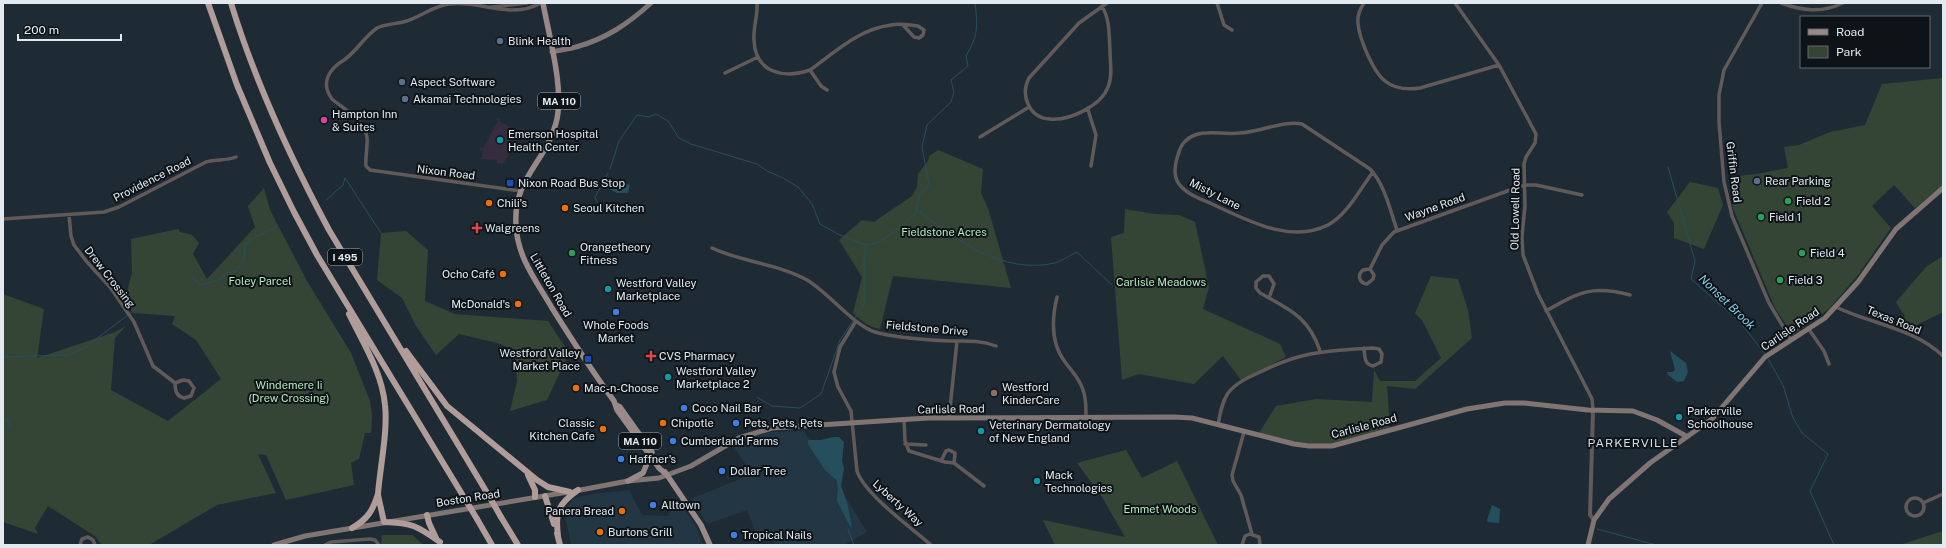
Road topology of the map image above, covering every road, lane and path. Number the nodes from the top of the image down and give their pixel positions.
1 (208, 3) edge
2 (231, 3) edge
3 (527, 3) edge
4 (542, 3) edge
5 (651, 3) edge
6 (757, 3) edge
7 (1106, 3) edge
8 (1217, 3) edge
9 (1364, 3) edge
10 (1455, 3) edge
11 (1762, 3) edge
12 (1782, 3) edge
13 (1843, 3) edge
14 (1102, 6) junction
15 (489, 7) junction
16 (903, 25) junction
17 (1232, 30) dead end
18 (552, 52) junction
19 (758, 57) junction
20 (1498, 65) junction
21 (810, 70) junction
22 (725, 73) dead end
23 (828, 90) dead end
24 (1029, 106) junction
25 (1088, 110) junction
26 (980, 137) dead end
27 (236, 157) dead end
28 (1091, 166) dead end
29 (1373, 172) junction
30 (1524, 185) junction
31 (1943, 188) edge
32 (521, 191) junction
33 (1582, 195) dead end
34 (69, 215) junction
35 (3, 219) edge
36 (1397, 230) junction
37 (712, 248) dead end
38 (1370, 269) junction
39 (335, 284) junction
40 (1630, 295) dead end
41 (1057, 297) dead end
42 (1269, 298) junction
43 (1836, 307) junction
44 (1546, 311) junction
45 (856, 321) junction
46 (1808, 328) junction
47 (392, 334) junction
48 (1791, 340) junction
49 (956, 341) junction
50 (996, 346) dead end
51 (1364, 348) junction
52 (1320, 351) junction
53 (1943, 356) edge
54 (1829, 364) dead end
55 (175, 383) junction
56 (616, 405) junction
57 (1593, 410) junction
58 (949, 418) junction
59 (1086, 418) junction
60 (904, 420) junction
61 (853, 423) junction
62 (1218, 424) junction
63 (1244, 432) junction
64 (1686, 436) junction
65 (905, 444) junction
66 (926, 445) dead end
67 (650, 456) junction
68 (942, 461) junction
69 (954, 463) junction
70 (526, 472) junction
71 (667, 475) junction
72 (628, 481) junction
73 (984, 486) dead end
74 (578, 490) junction
75 (570, 492) junction
76 (378, 494) junction
77 (1943, 494) edge
78 (545, 496) junction
79 (535, 497) junction
80 (1923, 503) junction
81 (427, 515) junction
82 (1594, 520) junction
83 (384, 522) junction
84 (352, 528) junction
85 (1252, 534) junction
86 (558, 536) junction
87 (441, 544) edge
88 (80, 545) edge
89 (95, 545) edge
90 (276, 545) edge
91 (325, 545) edge
92 (379, 545) edge
93 (492, 545) edge
94 (518, 545) edge
95 (560, 545) edge
96 (710, 545) edge
97 (932, 545) edge
98 (1242, 545) edge
99 (1260, 545) edge
100 (1588, 545) edge

1 - 39 highway, I 495
2 - 47 highway, I 495
3 - 15 street
4 - 15 street
4 - 18 main road, Littleton Road / MA 110
5 - 18 main road
6 - 19 street
7 - 14 street
8 - 17 street
9 - 20 street
10 - 20 street, Old Lowell Road
11 - 48 street, Griffin Road
12 - 13 street
14 - 24 street
14 - 25 street
15 - 32 street, Nixon Road
16 - 16 street
16 - 21 street
18 - 32 main road, Littleton Road / MA 110
19 - 21 street
19 - 22 street
20 - 30 street, Old Lowell Road
21 - 23 street
24 - 25 street
24 - 26 street
25 - 28 street
27 - 34 street, Providence Road
29 - 29 street, Misty Lane
29 - 36 street, Misty Lane
30 - 33 street
30 - 36 street, Wayne Road
30 - 44 street, Old Lowell Road
31 - 43 main road, Carlisle Road
32 - 56 main road, Littleton Road / MA 110
34 - 35 street, Providence Road
34 - 55 street, Drew Crossing
36 - 38 street, Wayne Road
37 - 45 street, Fieldstone Drive
38 - 38 street, Wayne Road
39 - 76 highway
39 - 93 highway, I 495, bridge
40 - 44 street
41 - 59 street
42 - 42 street
42 - 52 street
43 - 46 main road, Carlisle Road
43 - 53 street, Texas Road
44 - 57 street, Old Lowell Road
45 - 49 street, Fieldstone Drive
45 - 61 street, Lyberty Way
46 - 48 main road, Carlisle Road
46 - 54 street
47 - 70 highway
47 - 94 highway, I 495, bridge
48 - 64 main road, Carlisle Road
49 - 50 street, Fieldstone Drive
49 - 58 street
51 - 51 street
51 - 52 street
52 - 62 street
55 - 55 street, Drew Crossing
56 - 67 main road, Littleton Road / MA 110
56 - 71 main road, Littleton Road / MA 110
57 - 63 main road, Carlisle Road
57 - 64 main road, Carlisle Road
57 - 82 street, Old Lowell Road
58 - 59 main road, Carlisle Road
58 - 60 main road, Carlisle Road
59 - 62 main road, Carlisle Road
60 - 61 main road, Carlisle Road
60 - 65 street
61 - 71 main road, Carlisle Road
61 - 97 street, Lyberty Way
62 - 63 main road, Carlisle Road
63 - 85 street
64 - 82 main road
65 - 66 street
65 - 68 street
67 - 71 main road, Littleton Road / MA 110
67 - 72 main road
68 - 69 street
68 - 69 street
69 - 73 street
70 - 75 highway
70 - 79 highway
71 - 72 main road, Boston Road
71 - 96 main road, Littleton Road / MA 110
72 - 74 main road, Boston Road
74 - 75 main road, Boston Road
74 - 86 highway
75 - 78 main road, Boston Road
76 - 83 highway
76 - 84 highway
77 - 80 street
78 - 79 main road, Boston Road
78 - 86 highway
79 - 81 main road, Boston Road
80 - 80 street
81 - 83 main road, Boston Road
81 - 87 highway
82 - 100 main road
83 - 84 main road, Boston Road
83 - 87 highway
84 - 90 main road, Boston Road
85 - 98 street
85 - 99 street
86 - 95 highway
88 - 89 street
91 - 92 street

